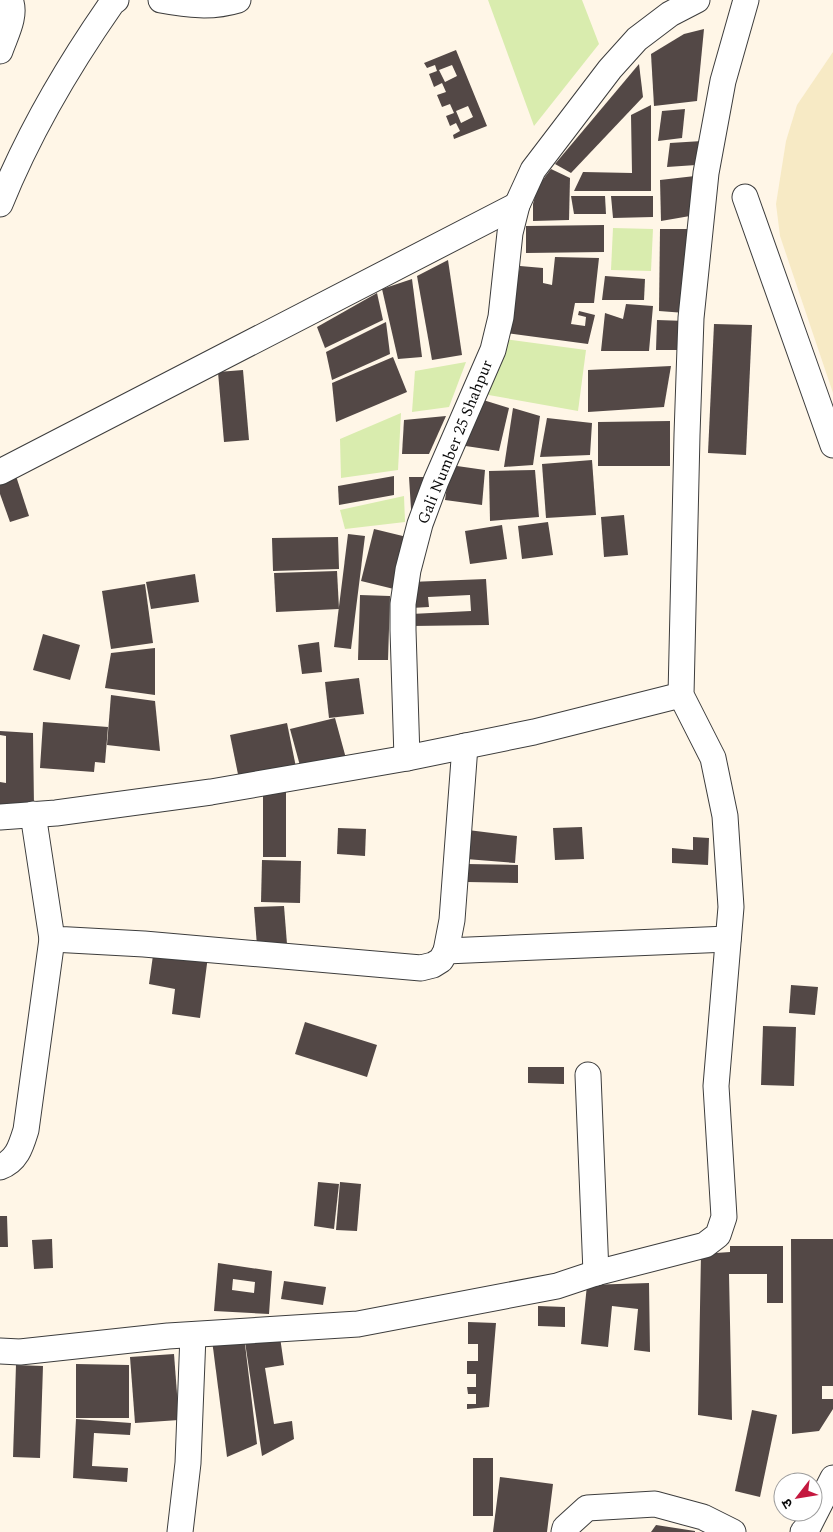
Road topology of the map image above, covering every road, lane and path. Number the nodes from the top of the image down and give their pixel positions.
1 (10, 0) edge
2 (116, 0) edge
3 (162, 0) edge
4 (238, 0) edge
5 (697, 0) edge
6 (746, 0) edge
7 (2, 41) edge
8 (745, 197) dead end
9 (0, 204) edge
10 (515, 210) junction
11 (833, 445) edge
12 (0, 472) edge
13 (682, 695) junction
14 (465, 746) junction
15 (407, 758) junction
16 (32, 814) junction
17 (0, 817) edge
18 (52, 939) junction
19 (728, 939) junction
20 (446, 951) junction
21 (588, 1075) dead end
22 (0, 1167) edge
23 (596, 1273) junction
24 (193, 1334) junction
25 (0, 1351) edge
26 (833, 1478) edge
27 (180, 1532) edge
28 (564, 1532) edge
29 (732, 1532) edge
30 (803, 1532) edge

1 - 7 street
2 - 9 street
3 - 4 street
5 - 10 street, Gali Number 25 Shahpur
6 - 13 street
8 - 11 street
10 - 12 street
10 - 15 street, Gali Number 25 Shahpur
13 - 14 street
13 - 19 street
14 - 15 street
14 - 20 street
15 - 16 street
16 - 17 street
16 - 18 street
18 - 20 street
18 - 22 street
19 - 20 street
19 - 23 street
21 - 23 street
23 - 24 street
24 - 25 street
24 - 27 street
26 - 30 street
28 - 29 street

